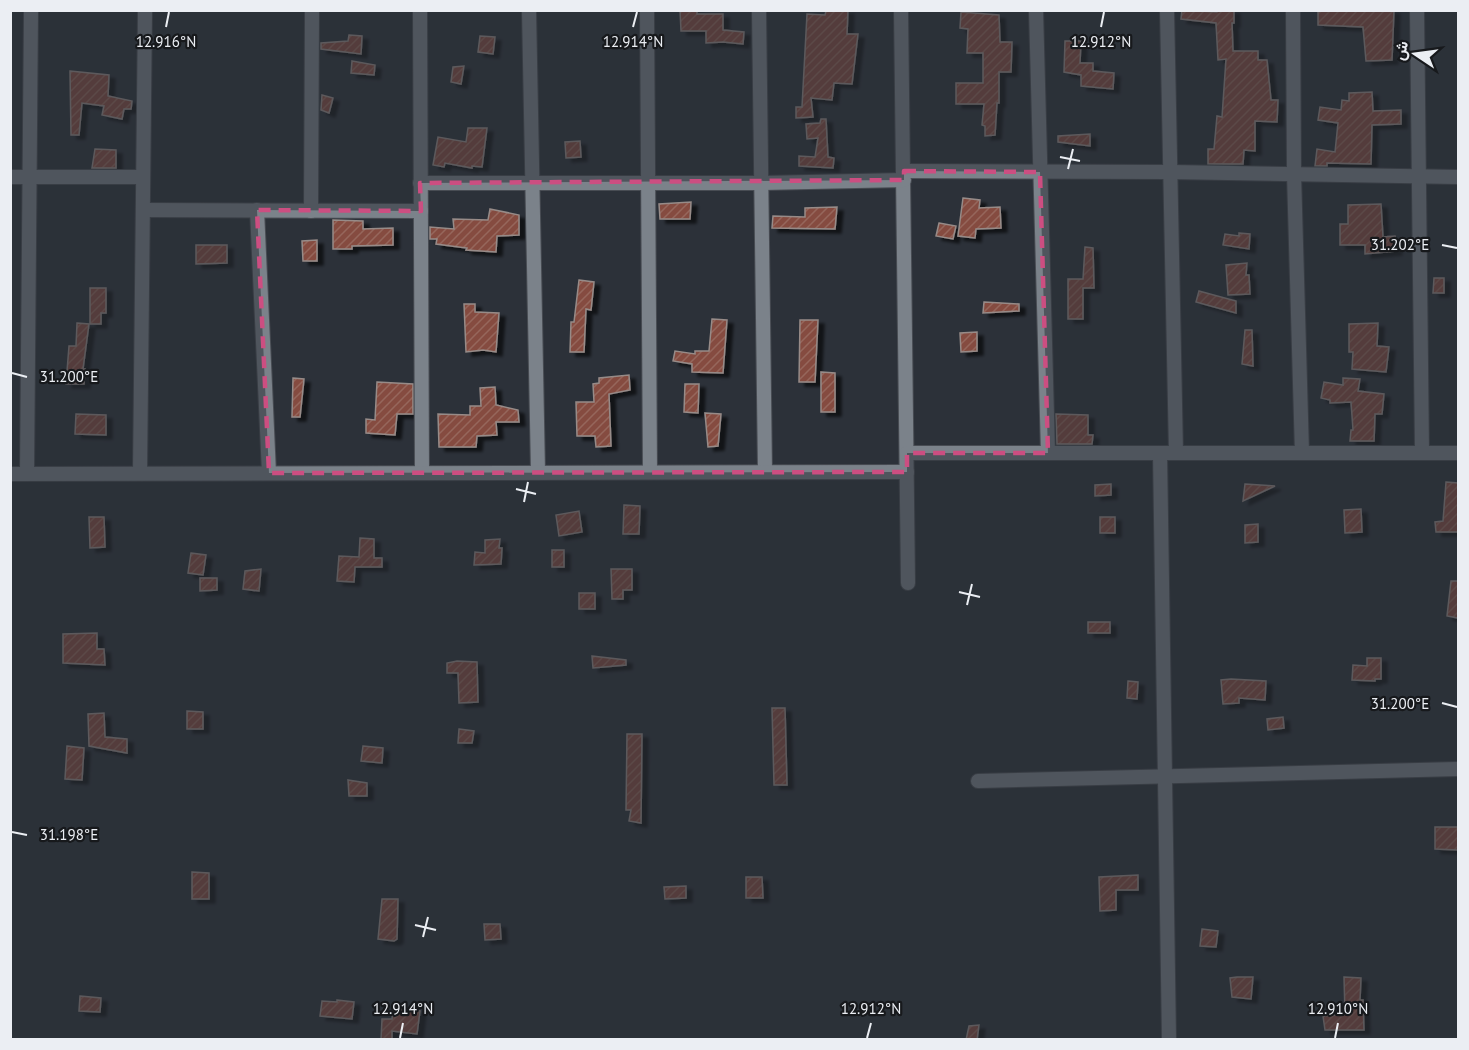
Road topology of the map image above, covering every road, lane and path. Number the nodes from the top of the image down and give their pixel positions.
1 (31, 10) edge
2 (145, 10) edge
3 (312, 10) edge
4 (420, 10) edge
5 (529, 10) edge
6 (647, 10) edge
7 (759, 10) edge
8 (901, 10) edge
9 (1036, 10) edge
10 (1167, 10) edge
11 (1293, 10) edge
12 (1417, 10) edge
13 (1040, 172) junction
14 (1170, 172) junction
15 (1294, 174) junction
16 (30, 176) junction
17 (904, 176) junction
18 (10, 177) edge
19 (143, 177) junction
20 (1419, 177) junction
21 (1458, 177) edge
22 (420, 183) junction
23 (532, 183) junction
24 (648, 183) junction
25 (761, 183) junction
26 (143, 210) junction
27 (257, 210) junction
28 (311, 211) junction
29 (421, 212) junction
30 (906, 453) junction
31 (1048, 453) junction
32 (1160, 453) junction
33 (1176, 453) junction
34 (1302, 453) junction
35 (1422, 453) junction
36 (1458, 453) edge
37 (538, 472) junction
38 (650, 472) junction
39 (765, 472) junction
40 (907, 472) junction
41 (140, 473) junction
42 (269, 473) junction
43 (422, 473) junction
44 (10, 474) edge
45 (27, 474) junction
46 (908, 583) dead end
47 (1458, 769) edge
48 (1166, 777) junction
49 (978, 782) dead end
50 (1169, 1040) edge

1 - 16 street
2 - 19 street
3 - 28 street
4 - 22 street
5 - 23 street
6 - 24 street
7 - 25 street
8 - 17 street
9 - 13 street
10 - 14 street
11 - 15 street
12 - 20 street
13 - 14 street
13 - 17 street
13 - 31 street
14 - 15 street
14 - 33 street
15 - 20 street
15 - 34 street
16 - 18 street
16 - 19 street
16 - 45 street
17 - 25 street
17 - 30 street
19 - 26 street
20 - 21 street
20 - 35 street
22 - 23 street
22 - 29 street
23 - 24 street
23 - 37 street
24 - 25 street
24 - 38 street
25 - 39 street
26 - 27 street
26 - 41 street
27 - 28 street
27 - 42 street
28 - 29 street
29 - 43 street
30 - 31 street
30 - 40 street
31 - 32 street
32 - 33 street
32 - 48 street
33 - 34 street
34 - 35 street
35 - 36 street
37 - 38 street
37 - 43 street
38 - 39 street
39 - 40 street
40 - 46 street
41 - 42 street
41 - 45 street
42 - 43 street
44 - 45 street
47 - 48 street
48 - 49 street
48 - 50 street

